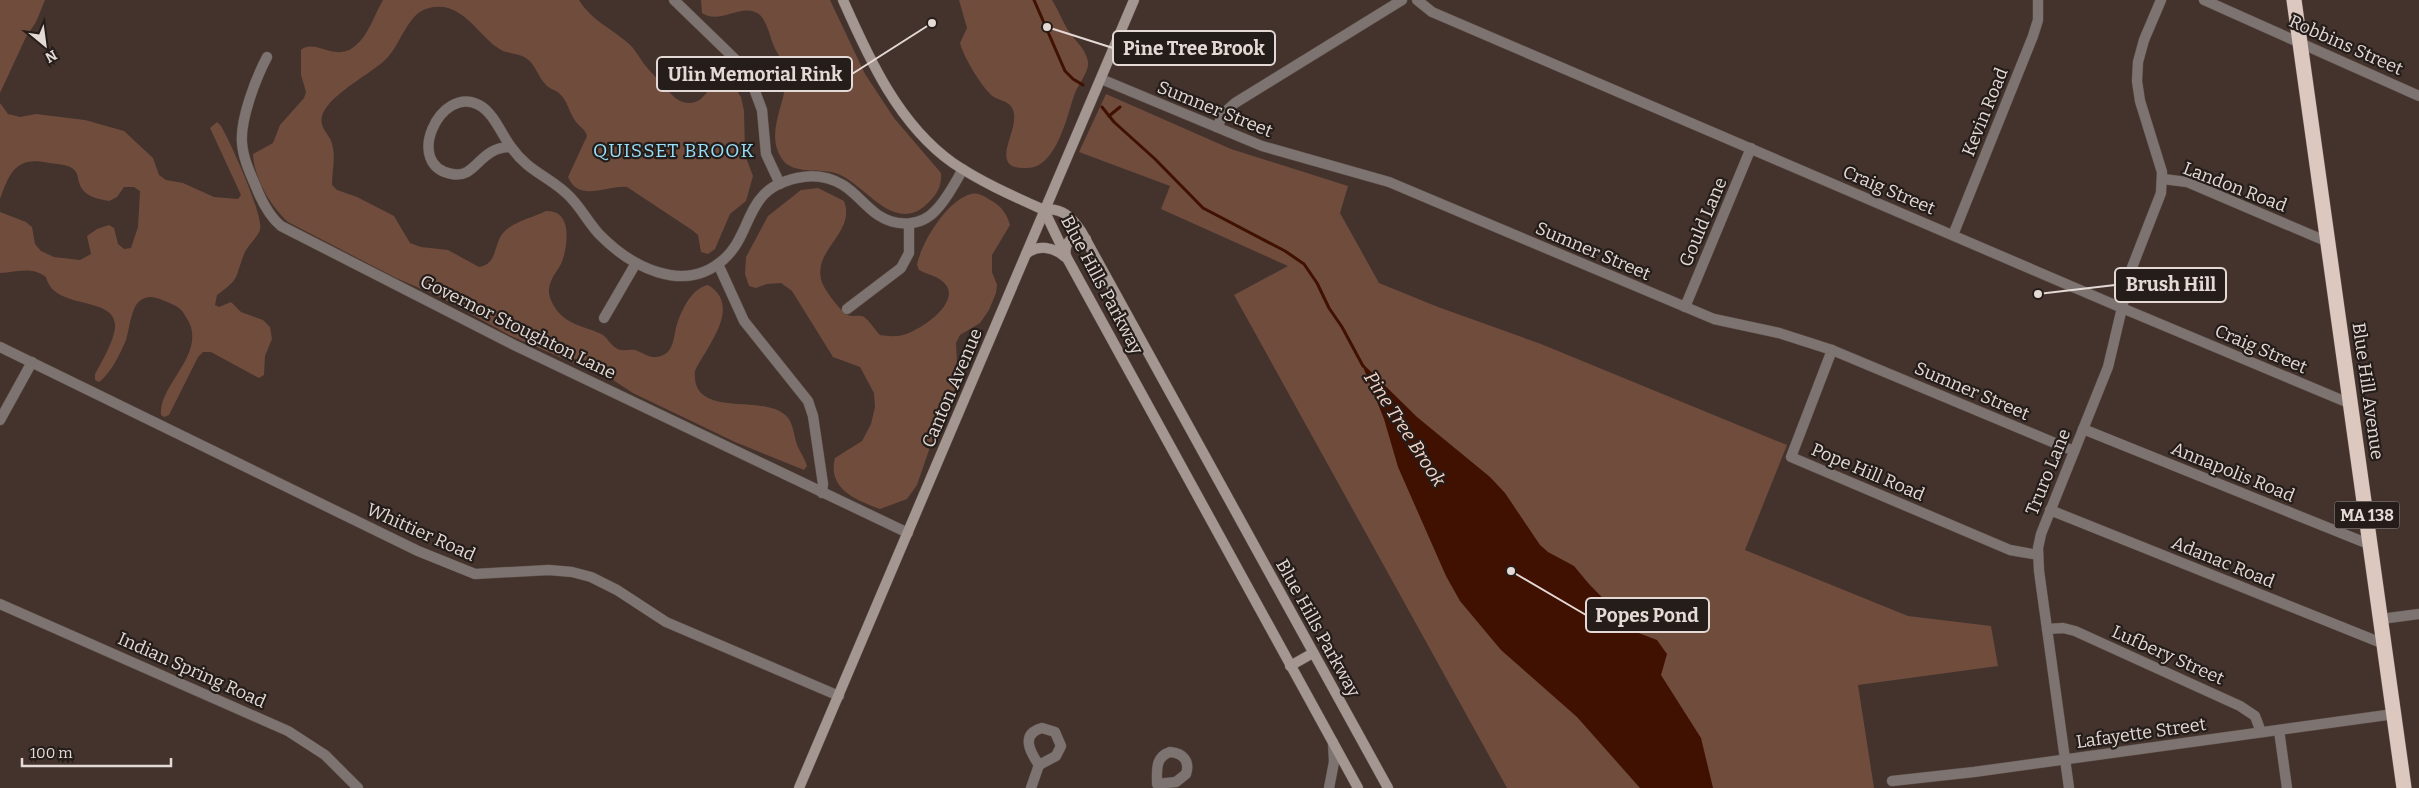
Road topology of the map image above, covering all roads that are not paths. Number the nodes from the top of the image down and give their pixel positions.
1 (674, 0) edge
2 (843, 0) edge
3 (1134, 0) edge
4 (1402, 0) edge
5 (1417, 0) edge
6 (2038, 0) edge
7 (2161, 0) edge
8 (2204, 0) edge
9 (2294, 0) edge
10 (2300, 42) junction
11 (267, 57) dead end
12 (1101, 79) junction
13 (2419, 96) edge
14 (1217, 127) junction
15 (511, 147) junction
16 (1751, 148) junction
17 (963, 169) junction
18 (2163, 179) junction
19 (780, 184) junction
20 (1044, 210) junction
21 (909, 224) junction
22 (1953, 235) junction
23 (1086, 239) junction
24 (2328, 242) junction
25 (1026, 254) junction
26 (1066, 258) junction
27 (636, 263) junction
28 (718, 264) junction
29 (1685, 307) junction
30 (2122, 308) junction
31 (847, 309) dead end
32 (604, 318) dead end
33 (0, 347) edge
34 (1832, 350) junction
35 (32, 362) junction
36 (2351, 404) junction
37 (0, 420) edge
38 (2083, 429) junction
39 (2074, 451) junction
40 (822, 493) junction
41 (2050, 510) junction
42 (908, 533) junction
43 (2371, 545) junction
44 (2038, 555) junction
45 (0, 604) edge
46 (2419, 614) edge
47 (2381, 620) junction
48 (2047, 629) junction
49 (2384, 644) junction
50 (1313, 653) junction
51 (1290, 666) junction
52 (839, 696) junction
53 (2394, 714) junction
54 (2279, 730) junction
55 (2261, 732) junction
56 (1333, 742) junction
57 (2065, 760) junction
58 (1039, 765) dead end
59 (1892, 781) dead end
60 (358, 788) edge
61 (798, 788) edge
62 (1031, 788) edge
63 (1329, 788) edge
64 (1358, 788) edge
65 (1388, 788) edge
66 (2069, 788) edge
67 (2287, 788) edge
68 (2404, 788) edge

1 - 19 street
2 - 17 main road
3 - 12 main road, Canton Avenue
4 - 14 street
5 - 16 street, Craig Street
6 - 22 street, Kevin Road
7 - 18 street, Landon Road
8 - 10 street, Robbins Street
9 - 10 highway, Blue Hill Avenue / MA 138
10 - 13 street, Robbins Street
10 - 24 highway, Blue Hill Avenue / MA 138
11 - 40 street, Governor Stoughton Lane
12 - 14 street, Sumner Street
12 - 20 main road, Canton Avenue
14 - 29 street, Sumner Street
15 - 15 street
15 - 27 street
16 - 22 street, Craig Street
16 - 29 street, Gould Lane
17 - 20 main road
17 - 21 street
18 - 24 street, Landon Road
18 - 30 street, Truro Lane
19 - 21 street
19 - 28 street
20 - 23 main road, Blue Hills Parkway
20 - 25 main road, Canton Avenue
20 - 26 main road, Blue Hills Parkway
21 - 31 street
22 - 30 street, Craig Street
23 - 26 main road
23 - 50 main road, Blue Hills Parkway
24 - 36 highway, Blue Hill Avenue / MA 138
25 - 26 main road
25 - 42 main road, Canton Avenue
26 - 51 main road, Blue Hills Parkway
27 - 28 street
27 - 32 street
28 - 40 street
29 - 34 street, Sumner Street
30 - 36 street, Craig Street
30 - 38 street, Truro Lane
33 - 35 street, Whittier Road
34 - 39 street, Sumner Street
34 - 44 street, Pope Hill Road
35 - 37 street
35 - 52 street, Whittier Road
36 - 43 highway, Blue Hill Avenue / MA 138
38 - 39 street, Truro Lane
38 - 43 street, Annapolis Road
39 - 41 street, Truro Lane
40 - 42 street, Governor Stoughton Lane
41 - 44 street, Truro Lane
41 - 49 street, Adanac Road
42 - 52 main road, Canton Avenue
43 - 47 highway, Blue Hill Avenue / MA 138
44 - 48 street, Truro Lane
45 - 60 street, Indian Spring Road
46 - 47 street
47 - 49 highway, Blue Hill Avenue / MA 138
48 - 55 street, Lufbery Street
48 - 57 street, Truro Lane
49 - 53 highway, Blue Hill Avenue / MA 138
50 - 51 main road
50 - 65 main road, Blue Hills Parkway
51 - 56 main road, Blue Hills Parkway
52 - 61 main road, Canton Avenue
53 - 54 street, Lafayette Street
53 - 68 highway, Blue Hill Avenue / MA 138
54 - 55 street, Lafayette Street
54 - 67 street
55 - 57 street, Lafayette Street
56 - 63 street
56 - 64 main road, Blue Hills Parkway
57 - 59 street, Lafayette Street
57 - 66 street, Truro Lane
58 - 62 street

